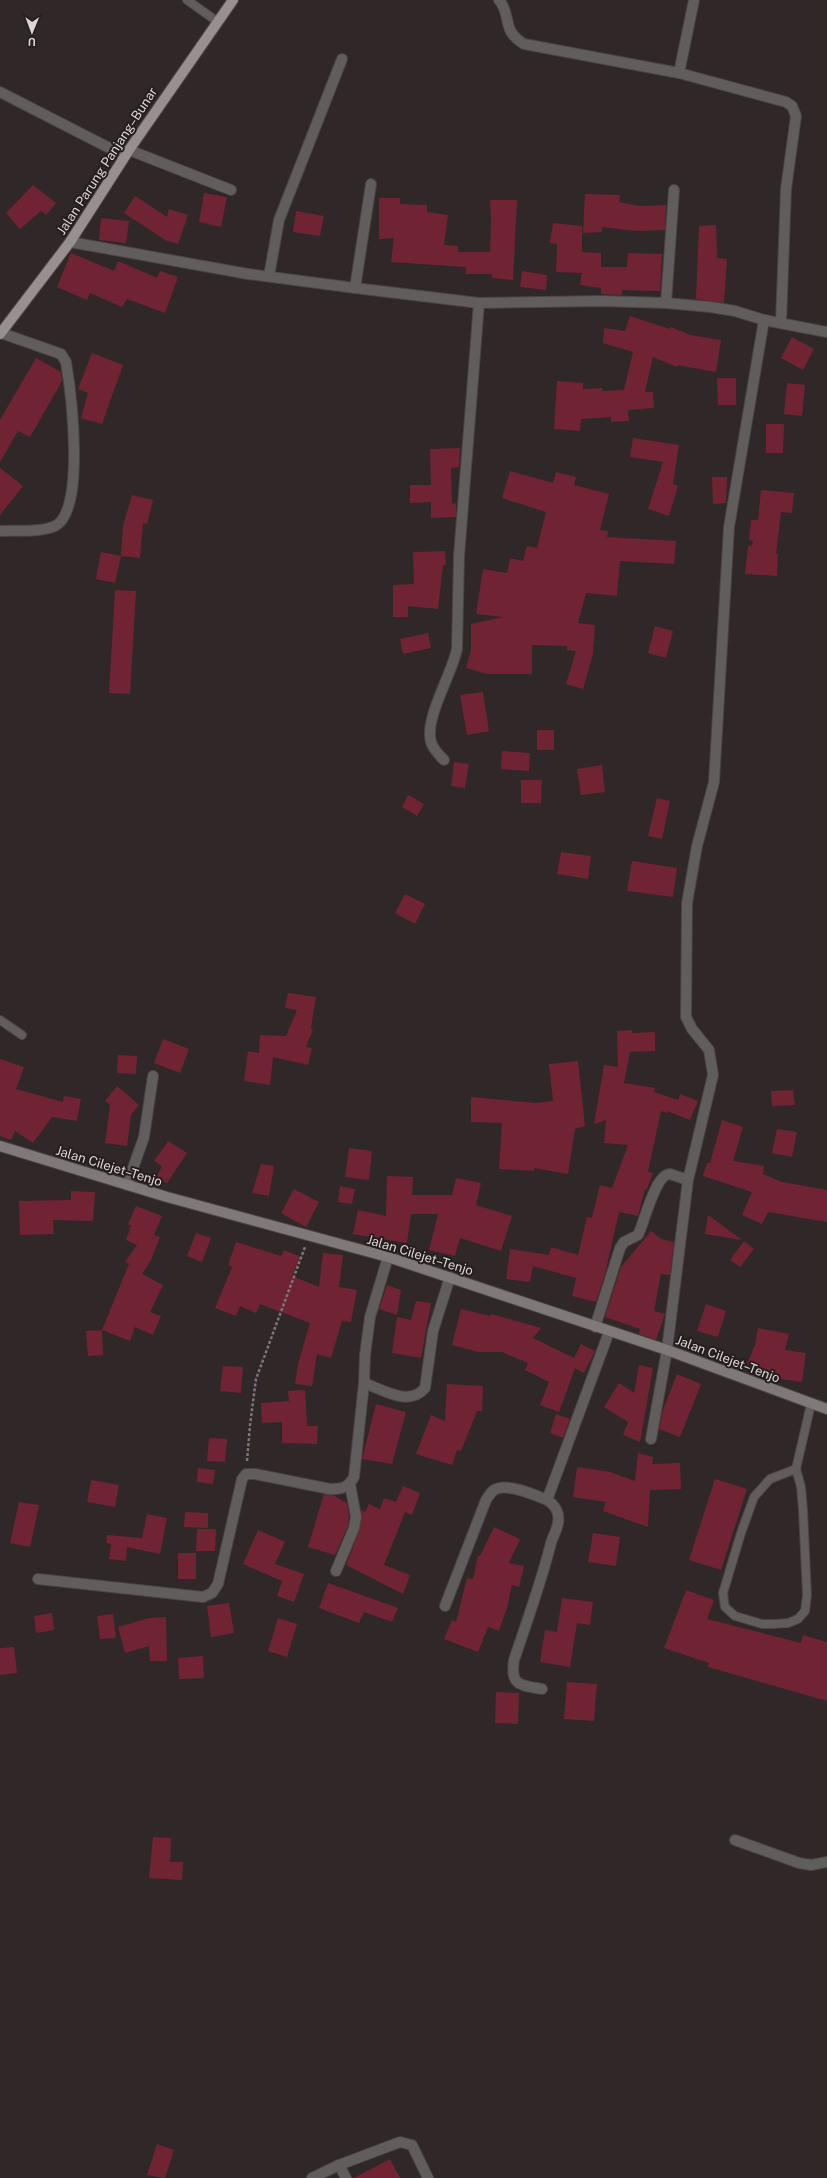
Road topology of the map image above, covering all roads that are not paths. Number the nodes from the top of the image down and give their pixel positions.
1 (187, 0) edge
2 (234, 0) edge
3 (499, 0) edge
4 (694, 0) edge
5 (218, 22) junction
6 (342, 59) dead end
7 (680, 73) junction
8 (0, 92) edge
9 (127, 153) junction
10 (371, 184) dead end
11 (231, 190) dead end
12 (674, 190) dead end
13 (70, 242) junction
14 (269, 276) junction
15 (355, 288) junction
16 (479, 303) junction
17 (666, 303) junction
18 (764, 320) junction
19 (781, 322) junction
20 (827, 332) edge
21 (0, 334) edge
22 (0, 531) edge
23 (444, 760) dead end
24 (0, 1020) edge
25 (22, 1035) dead end
26 (153, 1076) dead end
27 (0, 1146) edge
28 (688, 1180) junction
29 (127, 1185) junction
30 (388, 1257) junction
31 (450, 1277) junction
32 (595, 1327) junction
33 (609, 1332) junction
34 (667, 1350) junction
35 (364, 1383) junction
36 (811, 1404) junction
37 (827, 1409) edge
38 (650, 1439) dead end
39 (796, 1469) junction
40 (350, 1484) junction
41 (547, 1500) junction
42 (336, 1571) dead end
43 (38, 1579) dead end
44 (445, 1606) dead end
45 (542, 1689) dead end
46 (736, 1840) dead end
47 (827, 1862) edge
48 (339, 2165) junction
49 (312, 2178) edge
50 (346, 2178) edge
51 (428, 2178) edge

1 - 5 lane
2 - 5 main road, Jalan Parung Panjang–Bunar
3 - 7 street
4 - 7 street
5 - 9 main road, Jalan Parung Panjang–Bunar
6 - 14 street
7 - 19 street
8 - 9 street
9 - 11 street
9 - 13 main road, Jalan Parung Panjang–Bunar
10 - 15 street
12 - 17 street
13 - 14 street
13 - 21 main road, Jalan Parung Panjang–Bunar
14 - 15 street
15 - 16 street
16 - 17 street
16 - 23 street
17 - 18 street
18 - 19 street
18 - 28 street
19 - 20 street
21 - 22 street
24 - 25 lane
26 - 29 street
27 - 29 main road, Jalan Cilejet–Tenjo
28 - 32 street
28 - 34 street
29 - 30 main road, Jalan Cilejet–Tenjo
30 - 31 main road, Jalan Cilejet–Tenjo
30 - 35 street
31 - 32 main road, Jalan Cilejet–Tenjo
31 - 35 street
32 - 33 main road, Jalan Cilejet–Tenjo
33 - 34 main road, Jalan Cilejet–Tenjo
33 - 41 street
34 - 36 main road, Jalan Cilejet–Tenjo
34 - 38 street
35 - 40 street
36 - 37 main road, Jalan Cilejet–Tenjo
36 - 39 lane
39 - 39 lane
40 - 42 street
40 - 43 street
41 - 44 street
41 - 45 street
46 - 47 street
48 - 49 street
48 - 50 street
48 - 51 street

